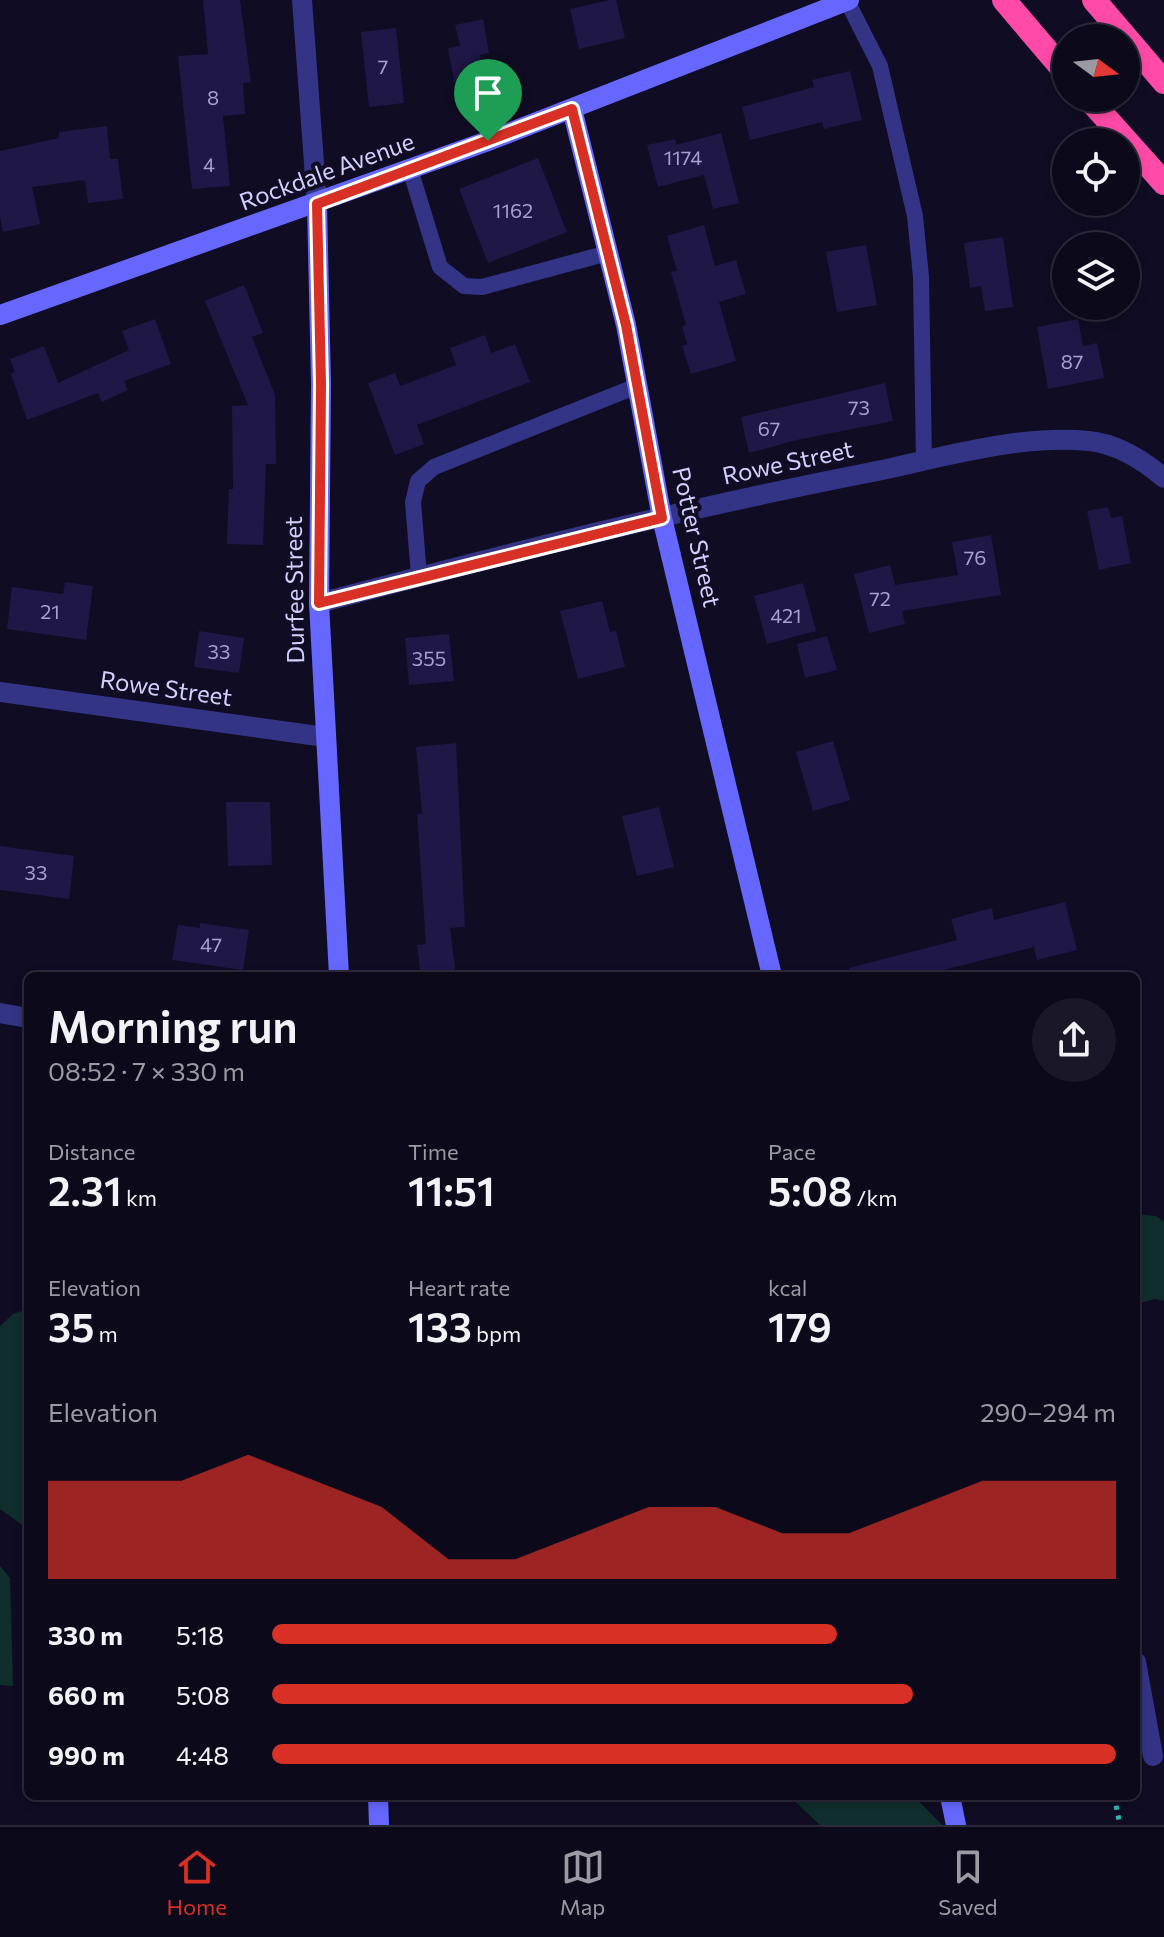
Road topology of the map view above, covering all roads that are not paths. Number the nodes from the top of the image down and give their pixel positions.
1 (302, 0) edge
2 (848, 0) edge
3 (1004, 0) edge
4 (1094, 0) edge
5 (1052, 57) edge
6 (1164, 82) edge
7 (572, 109) junction
8 (1101, 112) edge
9 (410, 169) junction
10 (1164, 183) edge
11 (317, 204) junction
12 (608, 253) junction
13 (0, 315) edge
14 (637, 386) junction
15 (924, 462) junction
16 (1164, 478) edge
17 (662, 518) junction
18 (419, 576) junction
19 (319, 603) junction
20 (0, 692) edge
21 (325, 737) junction
22 (339, 972) edge
23 (771, 972) edge
24 (0, 1013) edge
25 (24, 1017) edge
26 (1140, 1687) edge
27 (1151, 1756) edge
28 (378, 1800) edge
29 (952, 1800) edge
30 (379, 1825) edge
31 (956, 1825) edge

1 - 11 street
2 - 7 main road, Rockdale Avenue
2 - 15 lane
3 - 5 highway
4 - 6 highway
7 - 9 main road, Rockdale Avenue
7 - 12 main road, Potter Street
8 - 10 highway
9 - 11 main road, Rockdale Avenue
9 - 12 lane
11 - 13 main road, Rockdale Avenue
11 - 19 main road, Durfee Street
12 - 14 main road, Potter Street
14 - 17 main road, Potter Street
14 - 18 lane
15 - 16 street, Rowe Street
15 - 17 street, Rowe Street
17 - 18 street, Rowe Street
17 - 23 main road, Potter Street
18 - 19 street, Rowe Street
19 - 21 main road, Durfee Street
20 - 21 street, Rowe Street
21 - 22 main road, Durfee Street
24 - 25 street
26 - 27 street
28 - 30 main road
29 - 31 main road

